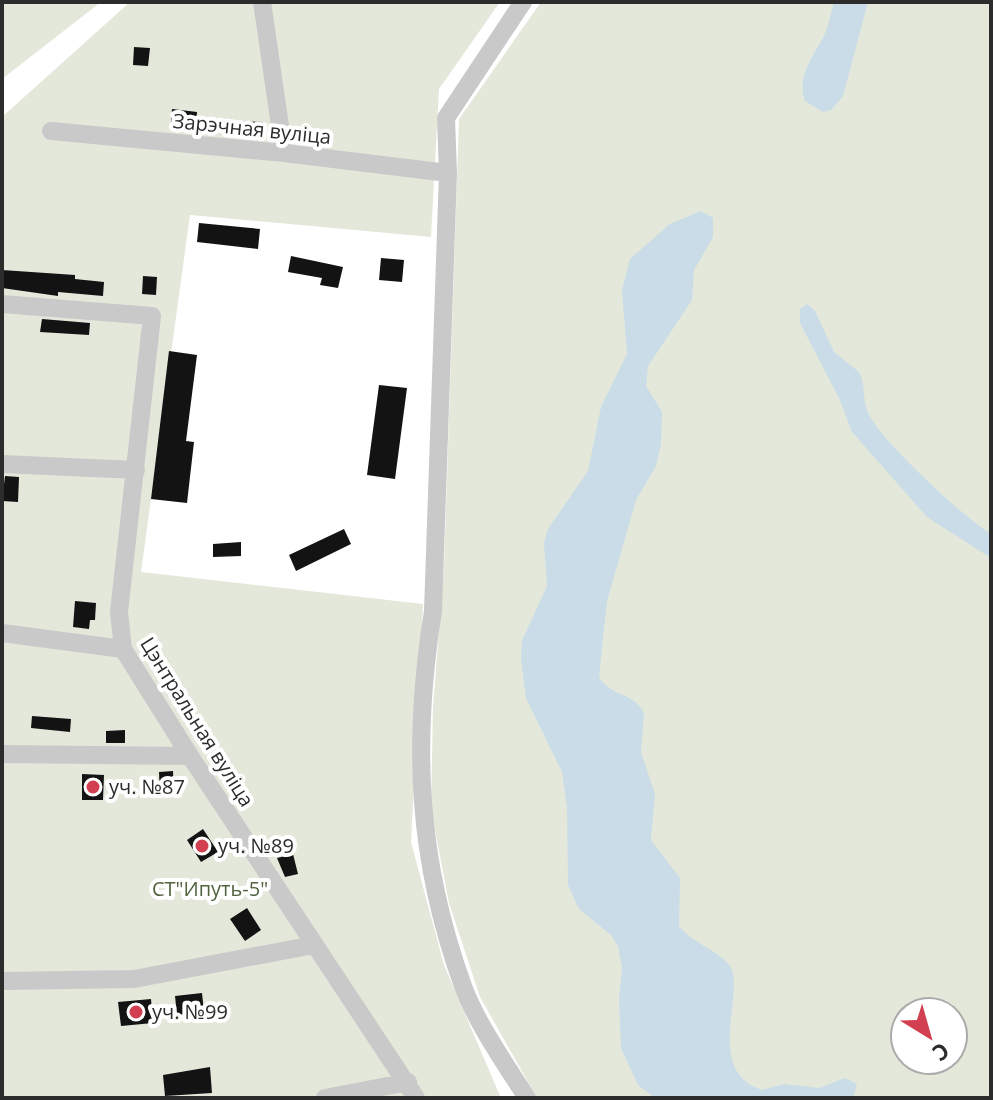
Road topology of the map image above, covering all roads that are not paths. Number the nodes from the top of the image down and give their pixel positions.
1 (262, 2) edge
2 (523, 2) edge
3 (51, 131) dead end
4 (284, 153) junction
5 (448, 173) junction
6 (2, 304) edge
7 (2, 464) edge
8 (136, 470) junction
9 (2, 633) edge
10 (123, 649) junction
11 (2, 754) edge
12 (190, 756) junction
13 (314, 945) junction
14 (2, 981) edge
15 (412, 1090) edge
16 (325, 1098) edge
17 (527, 1098) edge

1 - 4 street
2 - 5 street
3 - 4 street, Зарэчная вуліца
4 - 5 street, Зарэчная вуліца
5 - 17 street
6 - 8 street, Цэнтральная вуліца
7 - 8 street
8 - 10 street, Цэнтральная вуліца
9 - 10 street
10 - 12 street, Цэнтральная вуліца
11 - 12 street
12 - 13 street, Цэнтральная вуліца
13 - 14 street
13 - 15 street, Цэнтральная вуліца
15 - 16 street

